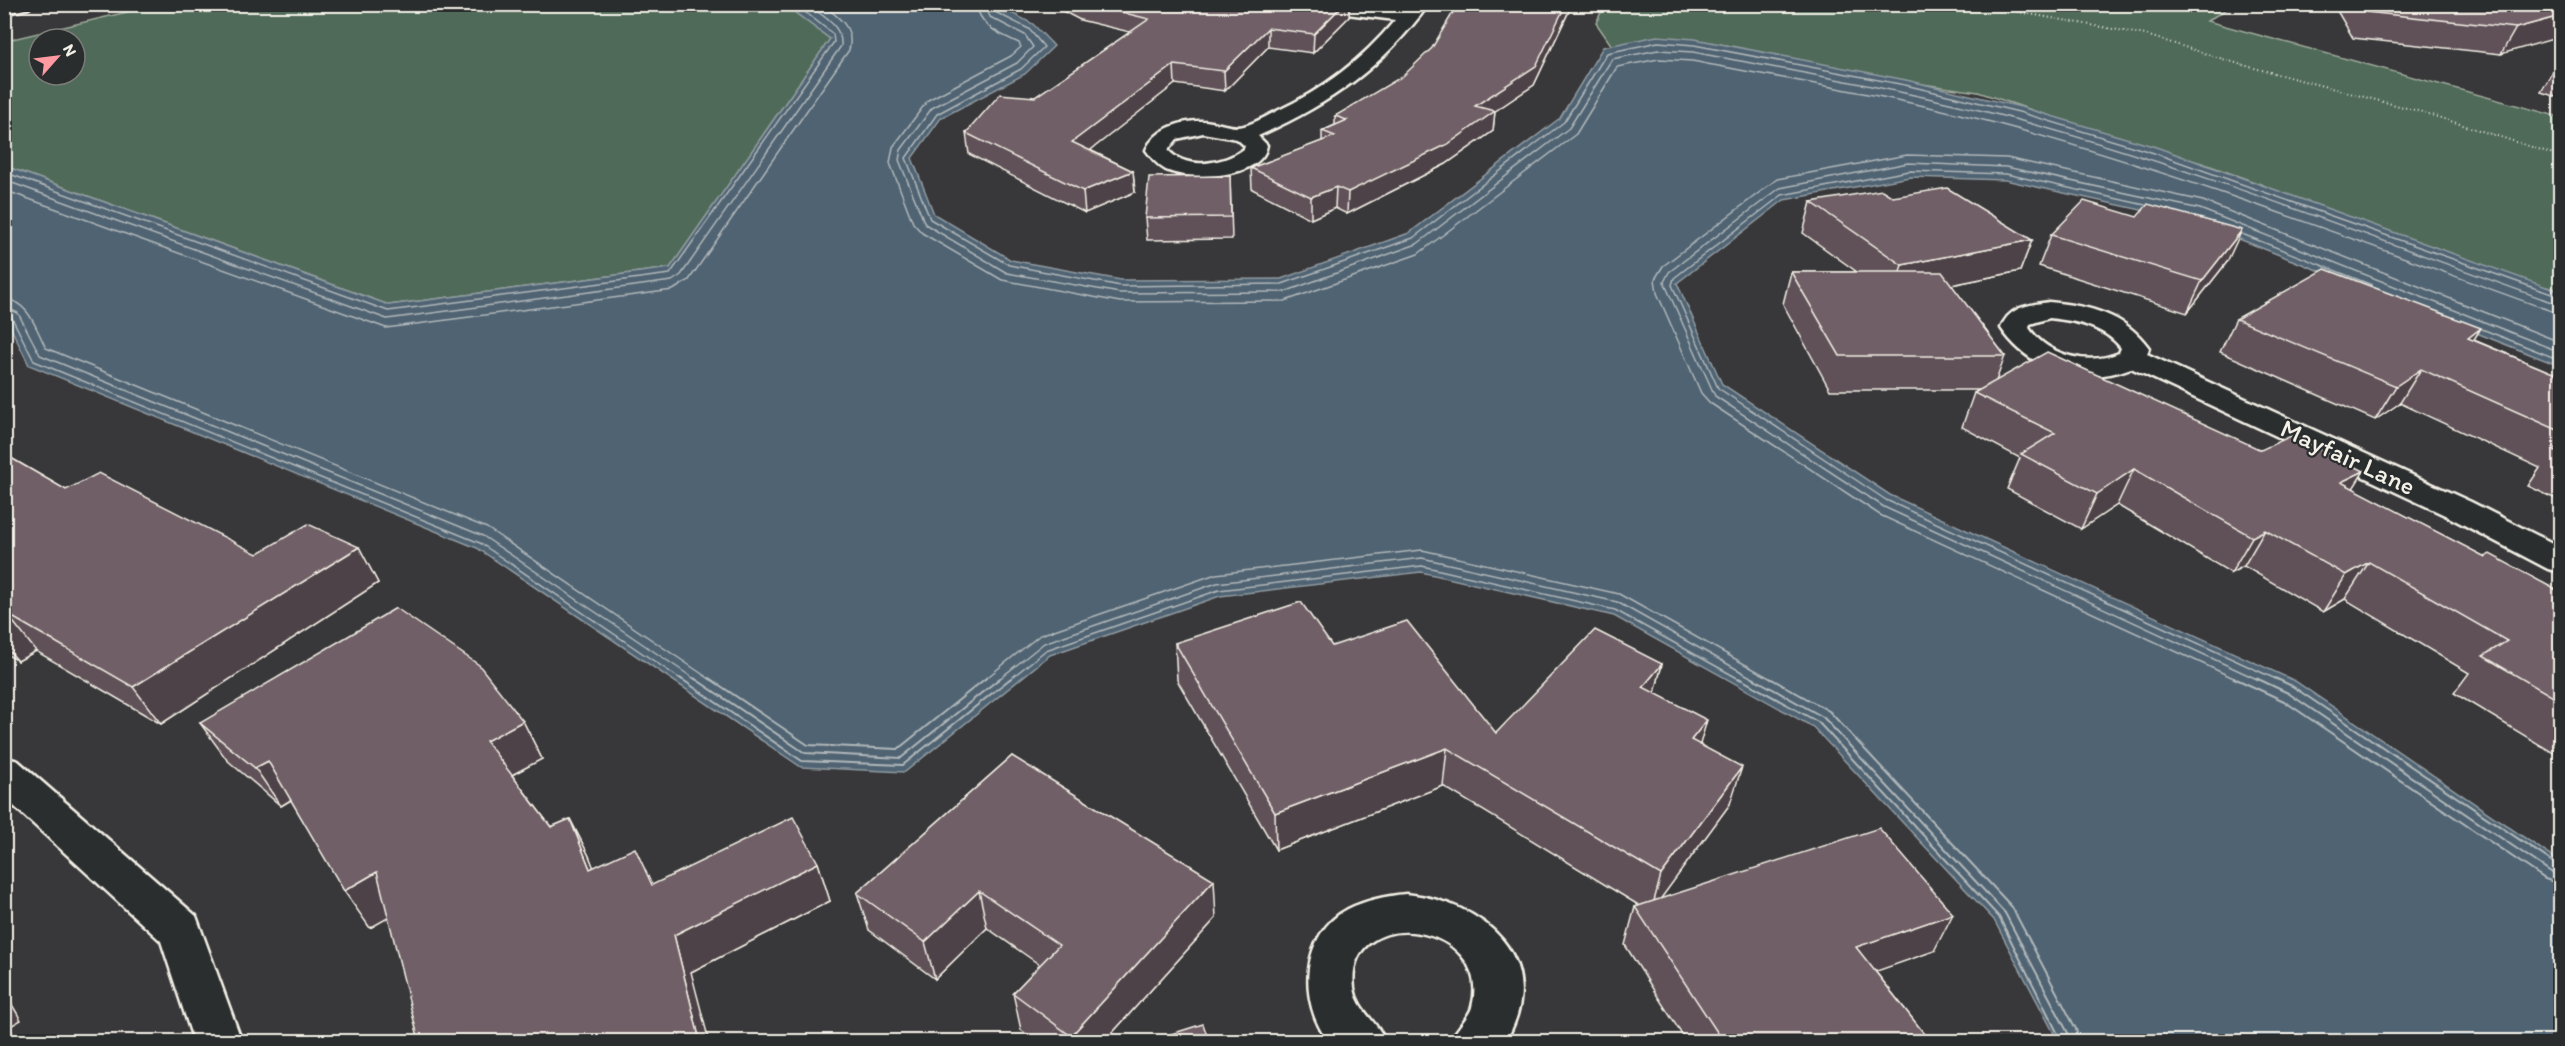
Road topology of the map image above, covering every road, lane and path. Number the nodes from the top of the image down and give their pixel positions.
1 (23, 4) edge
2 (1307, 4) edge
3 (1974, 4) edge
4 (4, 9) edge
5 (1414, 10) edge
6 (1244, 134) dead end
7 (2560, 156) edge
8 (2132, 358) dead end
9 (2560, 561) edge
10 (4, 772) edge
11 (218, 1041) edge
12 (1362, 1041) edge
13 (1474, 1041) edge

1 - 4 street
2 - 5 street
3 - 7 path
5 - 6 street
8 - 9 street, Mayfair Lane
10 - 11 street
12 - 13 street

